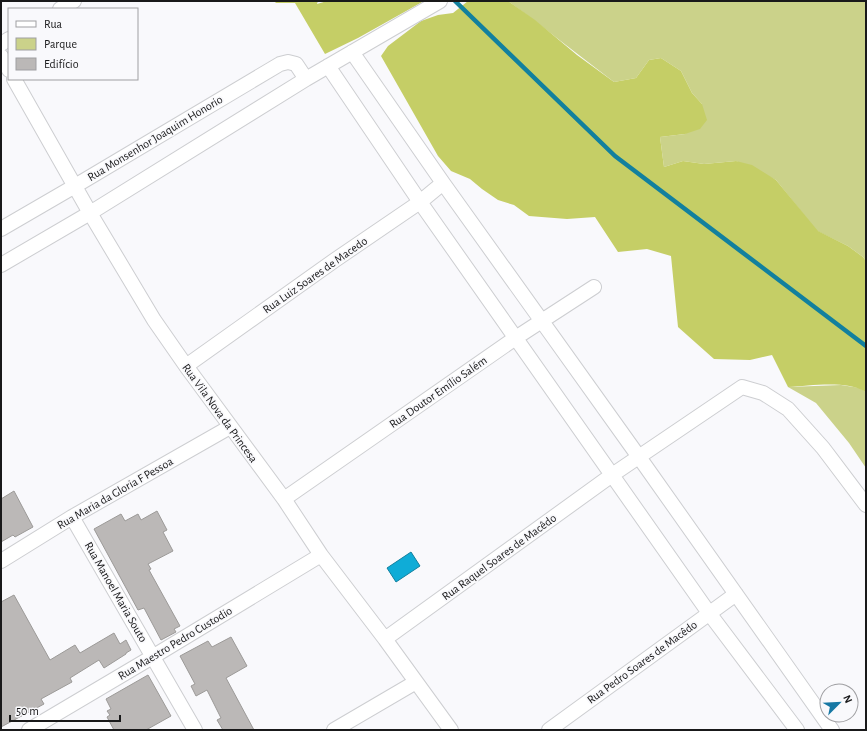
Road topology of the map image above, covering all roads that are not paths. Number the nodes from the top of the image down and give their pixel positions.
1 (74, 1) edge
2 (437, 3) edge
3 (62, 8) edge
4 (352, 52) junction
5 (328, 66) junction
6 (306, 79) junction
7 (15, 80) edge
8 (442, 183) junction
9 (75, 186) junction
10 (420, 202) junction
11 (90, 214) junction
12 (1, 228) edge
13 (1, 265) edge
14 (594, 287) dead end
15 (541, 322) junction
16 (517, 337) junction
17 (186, 366) junction
18 (230, 427) junction
19 (640, 457) junction
20 (612, 475) junction
21 (284, 499) junction
22 (866, 505) edge
23 (72, 517) junction
24 (321, 555) junction
25 (1, 562) edge
26 (736, 594) junction
27 (709, 613) junction
28 (385, 639) junction
29 (154, 656) junction
30 (416, 682) junction
31 (29, 730) edge
32 (195, 730) edge
33 (334, 730) edge
34 (451, 730) edge
35 (549, 730) edge
36 (798, 730) edge
37 (832, 730) edge

1 - 3 street
2 - 4 street
4 - 5 street
4 - 8 street
5 - 6 street
5 - 10 street
6 - 9 street, Rua Monsenhor Joaquim Honorio
6 - 11 street
7 - 9 street, Rua Vila Nova da Princesa
8 - 10 street, Rua Luiz Soares de Macedo
8 - 15 street
9 - 11 street, Rua Vila Nova da Princesa
9 - 12 street, Rua Monsenhor Joaquim Honorio
10 - 16 street
10 - 17 street, Rua Luiz Soares de Macedo
11 - 13 street
11 - 17 street, Rua Vila Nova da Princesa
14 - 15 street, Rua Doutor Emílio Salém
15 - 16 street, Rua Doutor Emílio Salém
15 - 19 street
16 - 20 street
16 - 21 street, Rua Doutor Emílio Salém
17 - 18 street, Rua Vila Nova da Princesa
18 - 21 street, Rua Vila Nova da Princesa
18 - 23 street, Rua Maria da Gloria F Pessoa
19 - 20 street, Rua Raquel Soares de Macêdo
19 - 22 street, Rua Raquel Soares de Macêdo
19 - 26 street
20 - 27 street
20 - 28 street, Rua Raquel Soares de Macêdo
21 - 24 street, Rua Vila Nova da Princesa
23 - 25 street, Rua Maria da Gloria F Pessoa
23 - 29 street, Rua Manoel Maria Souto
24 - 28 street, Rua Vila Nova da Princesa
24 - 29 street, Rua Maestro Pedro Custodio
26 - 27 street, Rua Pedro Soares de Macêdo
26 - 37 street
27 - 35 street, Rua Pedro Soares de Macêdo
27 - 36 street
28 - 30 street, Rua Vila Nova da Princesa
29 - 31 street, Rua Maestro Pedro Custodio
29 - 32 street, Rua Manoel Maria Souto
30 - 33 street
30 - 34 street, Rua Vila Nova da Princesa

